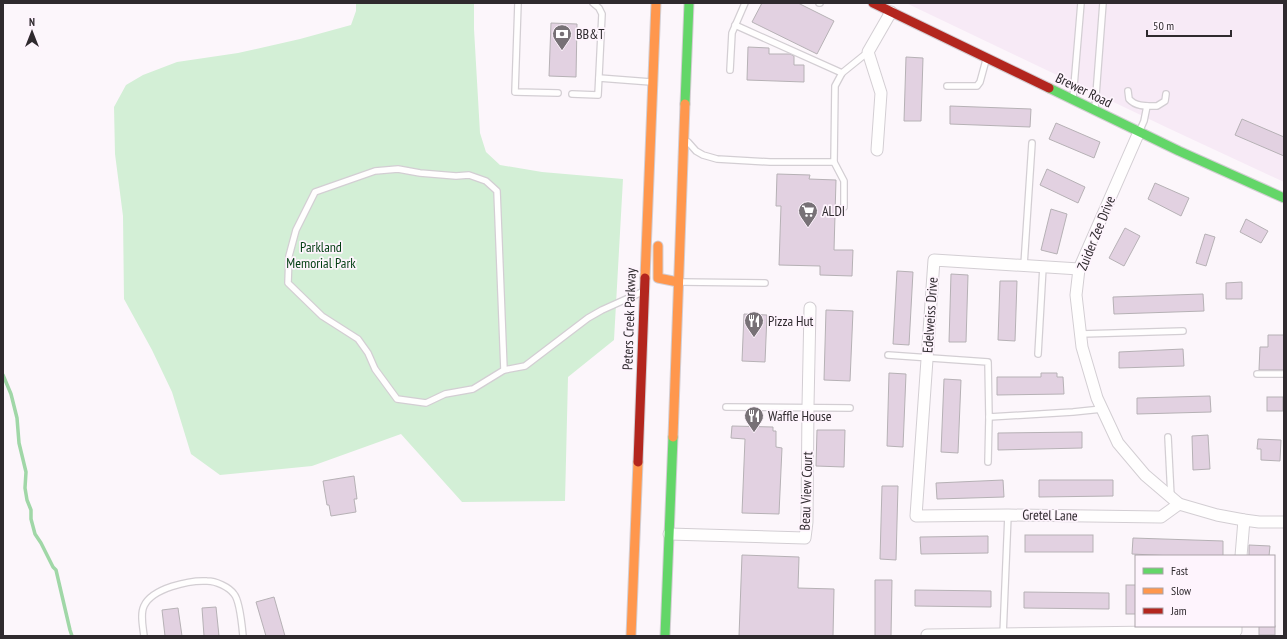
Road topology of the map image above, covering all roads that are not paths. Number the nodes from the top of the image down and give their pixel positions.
1 (518, 3) edge
2 (593, 3) edge
3 (656, 3) edge
4 (689, 3) edge
5 (745, 3) edge
6 (875, 3) edge
7 (1081, 3) edge
8 (1103, 3) edge
9 (891, 12) junction
10 (735, 25) junction
11 (868, 52) junction
12 (987, 58) junction
13 (730, 70) dead end
14 (842, 73) junction
15 (599, 78) junction
16 (653, 86) junction
17 (947, 86) dead end
18 (1128, 91) dead end
19 (558, 93) dead end
20 (572, 94) dead end
21 (1166, 94) dead end
22 (1073, 100) junction
23 (1147, 106) junction
24 (1094, 111) junction
25 (1139, 132) junction
26 (684, 137) junction
27 (1032, 143) dead end
28 (877, 150) dead end
29 (834, 162) junction
30 (658, 190) dead end
31 (1284, 198) edge
32 (844, 207) dead end
33 (659, 235) dead end
34 (1024, 265) junction
35 (1043, 266) junction
36 (1079, 269) junction
37 (678, 282) junction
38 (764, 283) dead end
39 (645, 291) junction
40 (810, 308) dead end
41 (1183, 330) dead end
42 (1081, 334) junction
43 (1038, 354) dead end
44 (888, 355) dead end
45 (927, 358) junction
46 (504, 370) junction
47 (1257, 374) dead end
48 (1284, 374) edge
49 (808, 406) junction
50 (726, 407) dead end
51 (850, 408) dead end
52 (1102, 409) junction
53 (989, 417) junction
54 (1168, 437) dead end
55 (988, 462) dead end
56 (1175, 501) junction
57 (1008, 515) junction
58 (916, 516) joint
59 (1244, 520) junction
60 (1284, 522) edge
61 (669, 534) junction
62 (1241, 555) edge
63 (1236, 627) edge
64 (1003, 635) junction
65 (144, 636) edge
66 (244, 636) edge
67 (631, 636) edge
68 (665, 636) edge
69 (927, 636) edge

1 - 19 lane
2 - 15 lane
3 - 16 main road, Peters Creek Parkway
4 - 26 main road
5 - 10 lane
6 - 9 main road, Brewer Road
7 - 22 lane
8 - 24 lane
9 - 11 street
9 - 12 main road, Brewer Road
10 - 13 lane
10 - 14 lane
11 - 14 lane
11 - 28 street
12 - 17 lane
12 - 22 main road, Brewer Road
14 - 29 lane
15 - 16 lane
15 - 20 lane
16 - 30 main road
16 - 39 main road, Peters Creek Parkway
18 - 23 lane
21 - 23 lane
22 - 24 main road, Brewer Road
23 - 25 lane
24 - 25 main road, Brewer Road
25 - 31 main road, Brewer Road
25 - 36 street, Zuider Zee Drive
26 - 29 lane
26 - 37 main road
27 - 34 lane
29 - 32 lane
33 - 37 main road
34 - 35 street, Edelweiss Drive
34 - 45 street, Edelweiss Drive
35 - 36 street, Edelweiss Drive
35 - 43 lane
36 - 42 street, Zuider Zee Drive
37 - 38 lane
37 - 61 main road
39 - 46 lane
39 - 67 main road, Peters Creek Parkway
40 - 49 street, Beau View Court
41 - 42 lane
42 - 52 street, Zuider Zee Drive
44 - 45 lane
45 - 53 lane
45 - 58 street, Edelweiss Drive
46 - 46 lane
47 - 48 lane
49 - 50 lane
49 - 51 lane
49 - 61 street, Beau View Court
52 - 53 lane
52 - 56 street, Zuider Zee Drive
53 - 55 lane
54 - 56 lane
56 - 57 street, Gretel Lane
56 - 59 street, Zuider Zee Drive
57 - 58 street, Gretel Lane
57 - 64 lane
59 - 60 street, Zuider Zee Drive
59 - 62 street
61 - 68 main road
63 - 64 street
64 - 69 street
65 - 66 lane

